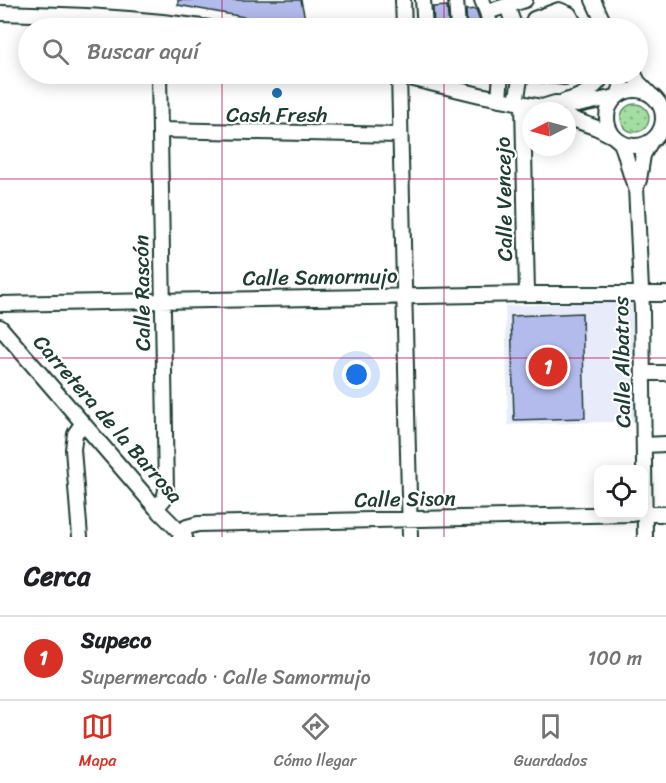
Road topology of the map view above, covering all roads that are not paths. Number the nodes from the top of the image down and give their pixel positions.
1 (403, 0) edge
2 (423, 0) edge
3 (456, 0) edge
4 (525, 0) edge
5 (593, 0) edge
6 (502, 4) edge
7 (484, 6) edge
8 (0, 13) edge
9 (113, 18) edge
10 (404, 18) edge
11 (424, 18) edge
12 (457, 18) edge
13 (510, 18) edge
14 (537, 18) edge
15 (571, 18) edge
16 (601, 18) edge
17 (159, 84) edge
18 (397, 84) edge
19 (435, 84) edge
20 (500, 84) edge
21 (521, 84) edge
22 (597, 84) edge
23 (621, 84) edge
24 (640, 84) edge
25 (616, 96) junction
26 (499, 99) junction
27 (563, 102) edge
28 (520, 103) junction
29 (659, 103) edge
30 (576, 105) edge
31 (576, 121) edge
32 (160, 129) junction
33 (400, 135) junction
34 (658, 136) edge
35 (617, 139) junction
36 (636, 187) junction
37 (527, 294) junction
38 (642, 294) junction
39 (666, 294) edge
40 (405, 296) junction
41 (163, 301) junction
42 (0, 304) edge
43 (0, 327) edge
44 (643, 373) junction
45 (666, 373) edge
46 (82, 424) junction
47 (666, 444) edge
48 (644, 445) junction
49 (643, 465) edge
50 (156, 508) junction
51 (648, 514) edge
52 (666, 514) edge
53 (594, 515) edge
54 (642, 519) edge
55 (410, 520) junction
56 (182, 536) edge
57 (80, 537) edge
58 (410, 537) edge
59 (645, 537) edge

1 - 10 street
2 - 11 street
3 - 12 street
4 - 6 street
5 - 16 street
6 - 7 street
6 - 13 street
8 - 9 street
14 - 15 street
17 - 32 street, Calle Rascón
18 - 33 street
19 - 26 street
20 - 26 street
21 - 28 street, Calle Vencejo
22 - 27 street
23 - 25 street
24 - 29 street
25 - 29 street
25 - 30 street
25 - 35 street
26 - 28 street
28 - 37 street, Calle Vencejo
29 - 34 street
31 - 35 street
32 - 33 street
32 - 41 street, Calle Rascón
33 - 40 street
34 - 35 street
34 - 36 street
35 - 36 street
36 - 38 street, Calle Albatros
37 - 38 street, Calle Samormujo
37 - 40 street, Calle Samormujo
38 - 39 street, Calle Samormujo
38 - 44 street, Calle Albatros
40 - 41 street, Calle Samormujo
40 - 55 street
41 - 42 street, Calle Samormujo
41 - 50 street, Calle Rascón
43 - 46 street, Carretera de la Barrosa
44 - 45 street
44 - 48 street, Calle Albatros
46 - 50 street, Carretera de la Barrosa
46 - 57 street
47 - 48 street
48 - 49 street, Calle Albatros
50 - 56 street, Carretera de la Barrosa
51 - 52 street, Calle Sison
53 - 55 street, Calle Sison
54 - 59 street, Calle Albatros
55 - 56 street, Calle Sison
55 - 58 street

